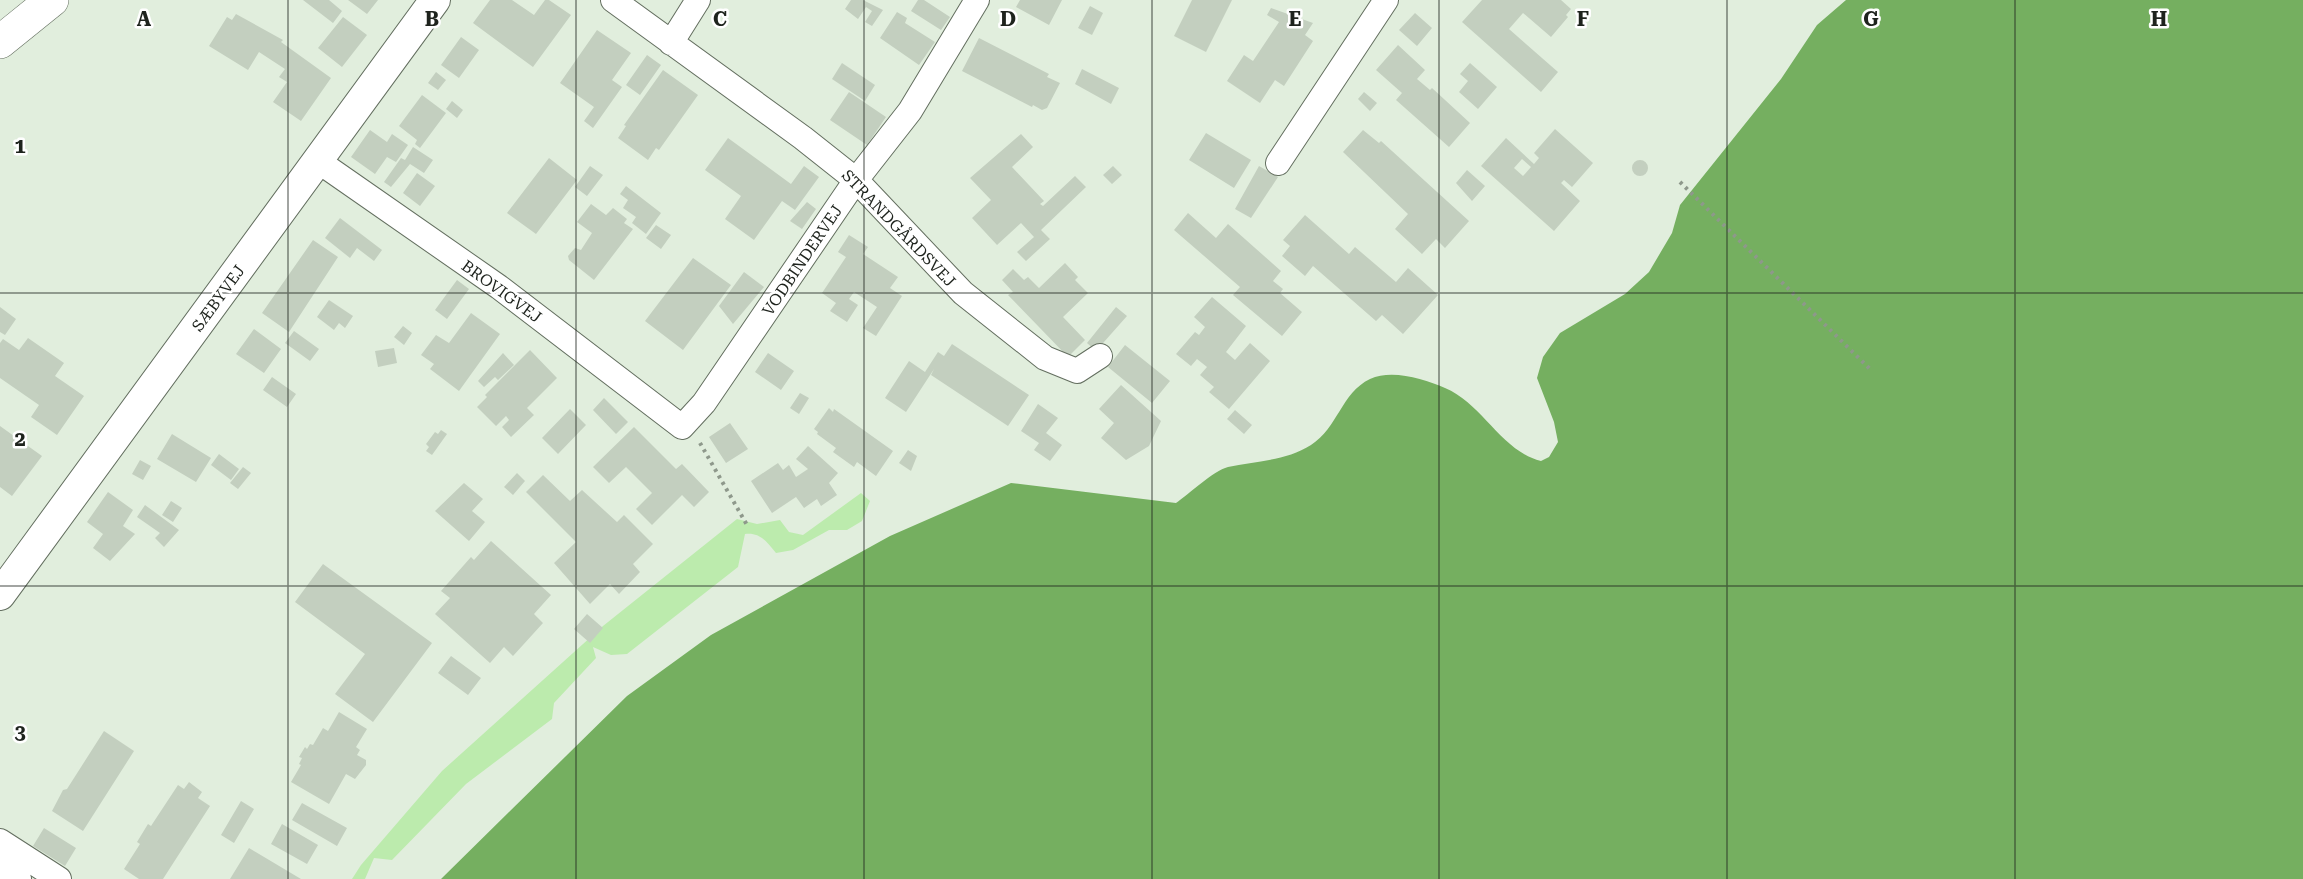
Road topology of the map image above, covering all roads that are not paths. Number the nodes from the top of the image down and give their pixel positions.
1 (52, 0) edge
2 (435, 0) edge
3 (613, 0) edge
4 (698, 0) edge
5 (977, 0) edge
6 (1386, 0) edge
7 (0, 42) edge
8 (671, 43) junction
9 (318, 161) junction
10 (1278, 163) dead end
11 (856, 180) junction
12 (1100, 356) dead end
13 (682, 427) joint
14 (0, 595) edge
15 (0, 841) edge
16 (0, 867) edge
17 (19, 879) edge
18 (59, 879) edge

1 - 7 main road
2 - 9 street, SÆBYVEJ
3 - 8 street, STRANDGÅRDSVEJ
4 - 8 street
5 - 11 street, VODBINDERVEJ
6 - 10 street
8 - 11 street, STRANDGÅRDSVEJ
9 - 13 street, BROVIGVEJ
9 - 14 street, SÆBYVEJ
11 - 12 street, STRANDGÅRDSVEJ
11 - 13 street, VODBINDERVEJ
15 - 18 street
16 - 17 street

